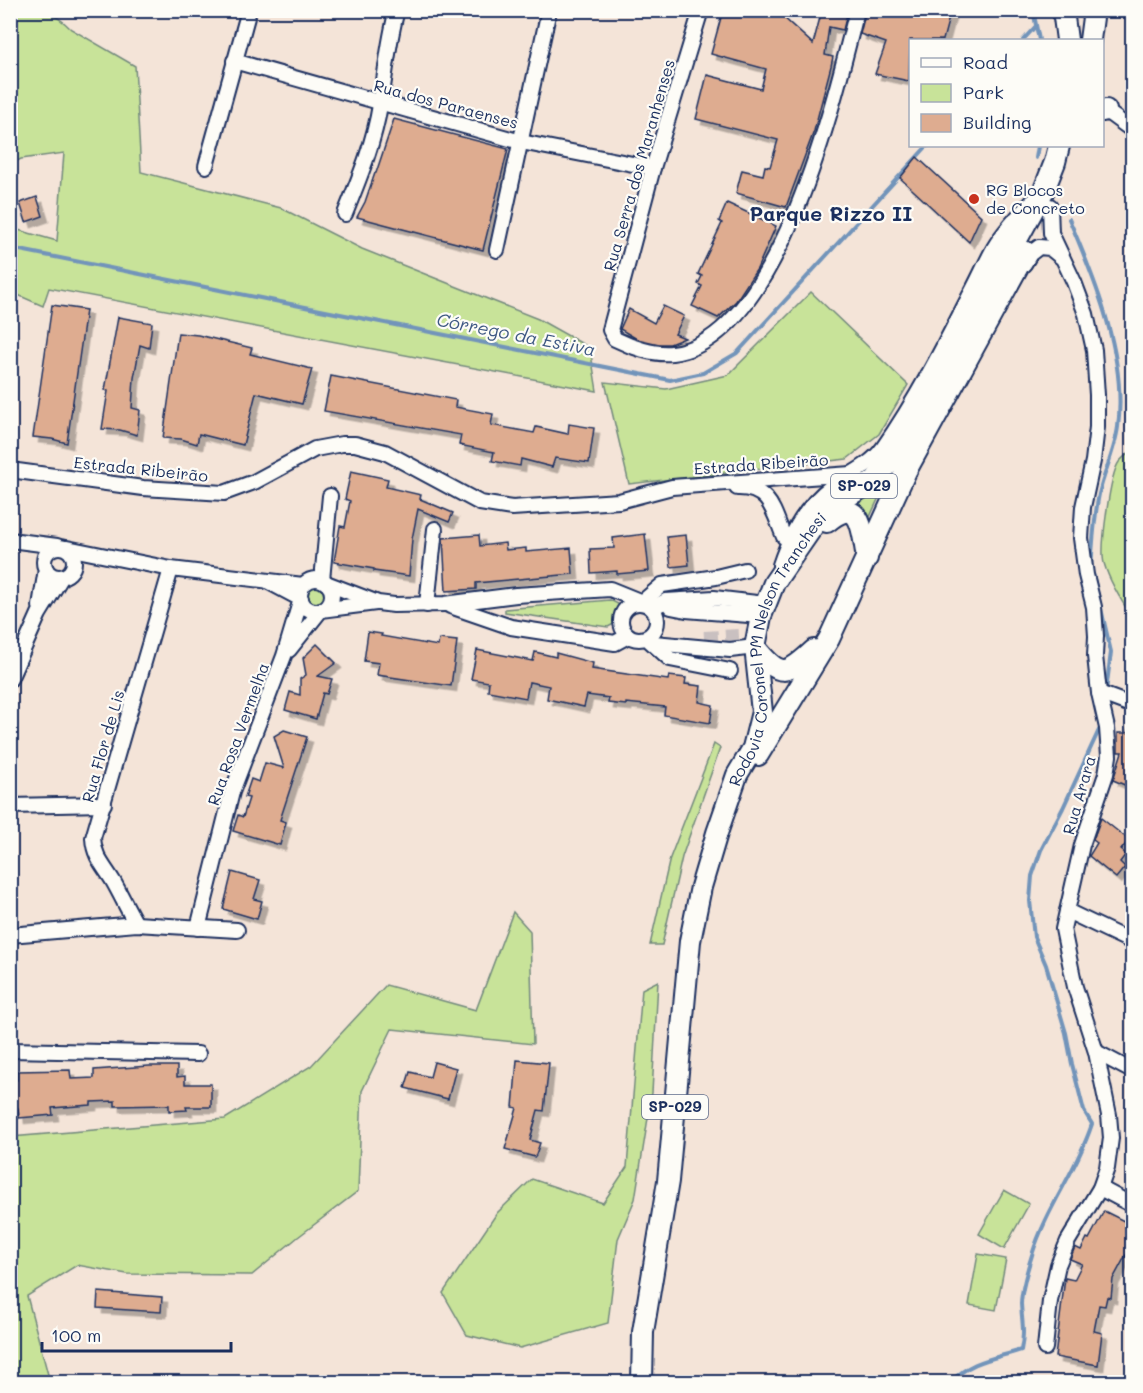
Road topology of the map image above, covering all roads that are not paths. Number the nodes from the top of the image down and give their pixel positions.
1 (249, 10) edge
2 (398, 10) edge
3 (549, 10) edge
4 (701, 10) edge
5 (857, 10) edge
6 (1063, 10) edge
7 (1094, 10) edge
8 (1067, 39) edge
9 (1090, 39) edge
10 (234, 61) junction
11 (381, 104) junction
12 (1105, 109) edge
13 (1132, 130) edge
14 (521, 142) junction
15 (1059, 147) edge
16 (1072, 147) edge
17 (206, 166) dead end
18 (653, 168) junction
19 (1047, 198) junction
20 (345, 214) dead end
21 (497, 250) dead end
22 (1061, 257) junction
23 (995, 309) junction
24 (10, 470) edge
25 (852, 474) junction
26 (672, 487) junction
27 (831, 487) junction
28 (330, 496) dead end
29 (435, 529) dead end
30 (15, 541) edge
31 (790, 543) junction
32 (62, 547) junction
33 (103, 556) junction
34 (867, 558) junction
35 (45, 563) junction
36 (73, 568) junction
37 (171, 569) junction
38 (745, 570) dead end
39 (61, 578) junction
40 (775, 578) junction
41 (269, 582) junction
42 (324, 582) junction
43 (303, 585) junction
44 (301, 599) junction
45 (378, 603) junction
46 (445, 604) junction
47 (427, 605) junction
48 (647, 605) junction
49 (321, 610) junction
50 (763, 610) junction
51 (39, 614) junction
52 (628, 636) junction
53 (829, 636) junction
54 (704, 638) tunnel mouth
55 (649, 639) junction
56 (755, 647) junction
57 (284, 656) junction
58 (730, 671) dead end
59 (10, 679) edge
60 (1099, 693) junction
61 (1130, 707) edge
62 (104, 804) junction
63 (10, 806) edge
64 (717, 833) junction
65 (1067, 911) junction
66 (136, 924) junction
67 (198, 928) junction
68 (237, 930) dead end
69 (10, 935) edge
70 (1132, 942) edge
71 (10, 1050) edge
72 (1096, 1052) junction
73 (198, 1054) dead end
74 (1132, 1071) edge
75 (1100, 1188) junction
76 (1132, 1205) edge
77 (1045, 1348) dead end
78 (642, 1383) edge

1 - 10 street
2 - 11 street
3 - 14 street
4 - 18 street, Rua Serra dos Maranhenses
5 - 18 street, Rua Serra dos Maranhenses
6 - 8 highway
7 - 9 highway
10 - 11 street, Rua dos Paraenses
10 - 17 street
11 - 14 street, Rua dos Paraenses
11 - 20 street
12 - 13 street
14 - 18 street, Rua dos Paraenses
14 - 21 street
15 - 19 highway, Rodovia Coronel PM Nelson Tranchesi / SP-029
16 - 19 highway, Rodovia Coronel PM Nelson Tranchesi / SP-029
19 - 22 street, Rua Arara
19 - 23 highway, Rodovia Coronel PM Nelson Tranchesi / SP-029
19 - 25 street, SP-029
19 - 31 highway, Rodovia Coronel PM Nelson Tranchesi / SP-029
22 - 23 street, Rodovia Coronel PM Nelson Tranchesi
22 - 60 street, Rua Arara
23 - 34 highway, Rodovia Coronel PM Nelson Tranchesi / SP-029
24 - 26 street, Estrada Ribeirão
25 - 26 street, Estrada Ribeirão
25 - 27 street, SP-029
26 - 31 street, Estrada Ribeirão
27 - 31 street, SP-029
27 - 40 street, SP-029
28 - 42 street
29 - 47 street
30 - 32 street
30 - 35 street
31 - 34 highway, SP-029
31 - 40 highway, Rodovia Coronel PM Nelson Tranchesi / SP-029
32 - 33 street
32 - 35 street
32 - 36 street
33 - 36 street
33 - 37 street
34 - 53 highway, Rodovia Coronel PM Nelson Tranchesi / SP-029
35 - 39 street
35 - 51 street
36 - 39 street
37 - 41 street
37 - 62 street, Rua Flor de Lis
38 - 48 street
39 - 51 street
40 - 50 highway, Rodovia Coronel PM Nelson Tranchesi / SP-029
41 - 43 street
41 - 44 street
42 - 43 street
42 - 45 street
42 - 49 street
43 - 44 street
44 - 49 street
44 - 57 street, Rua Rosa Vermelha
45 - 47 street
45 - 49 street
46 - 47 street
46 - 48 street
46 - 52 street
48 - 50 street
48 - 52 street
48 - 52 street
49 - 57 street, Rua Rosa Vermelha
50 - 56 highway, Rodovia Coronel PM Nelson Tranchesi / SP-029
51 - 59 street
53 - 56 highway, SP-029
53 - 64 highway, Rodovia Coronel PM Nelson Tranchesi / SP-029
54 - 55 street
55 - 56 street
55 - 58 street
56 - 64 highway, Rodovia Coronel PM Nelson Tranchesi / SP-029
57 - 67 street, Rua Rosa Vermelha
60 - 61 street
60 - 65 street, Rua Arara
62 - 63 street
62 - 66 street, Rua Flor de Lis
64 - 78 highway, Rodovia Coronel PM Nelson Tranchesi / SP-029
65 - 70 street
65 - 72 street, Rua Arara
66 - 67 street
66 - 69 street
67 - 68 street
71 - 73 street
72 - 74 street
72 - 75 street, Rua Arara
75 - 76 street
75 - 77 street, Rua Arara

